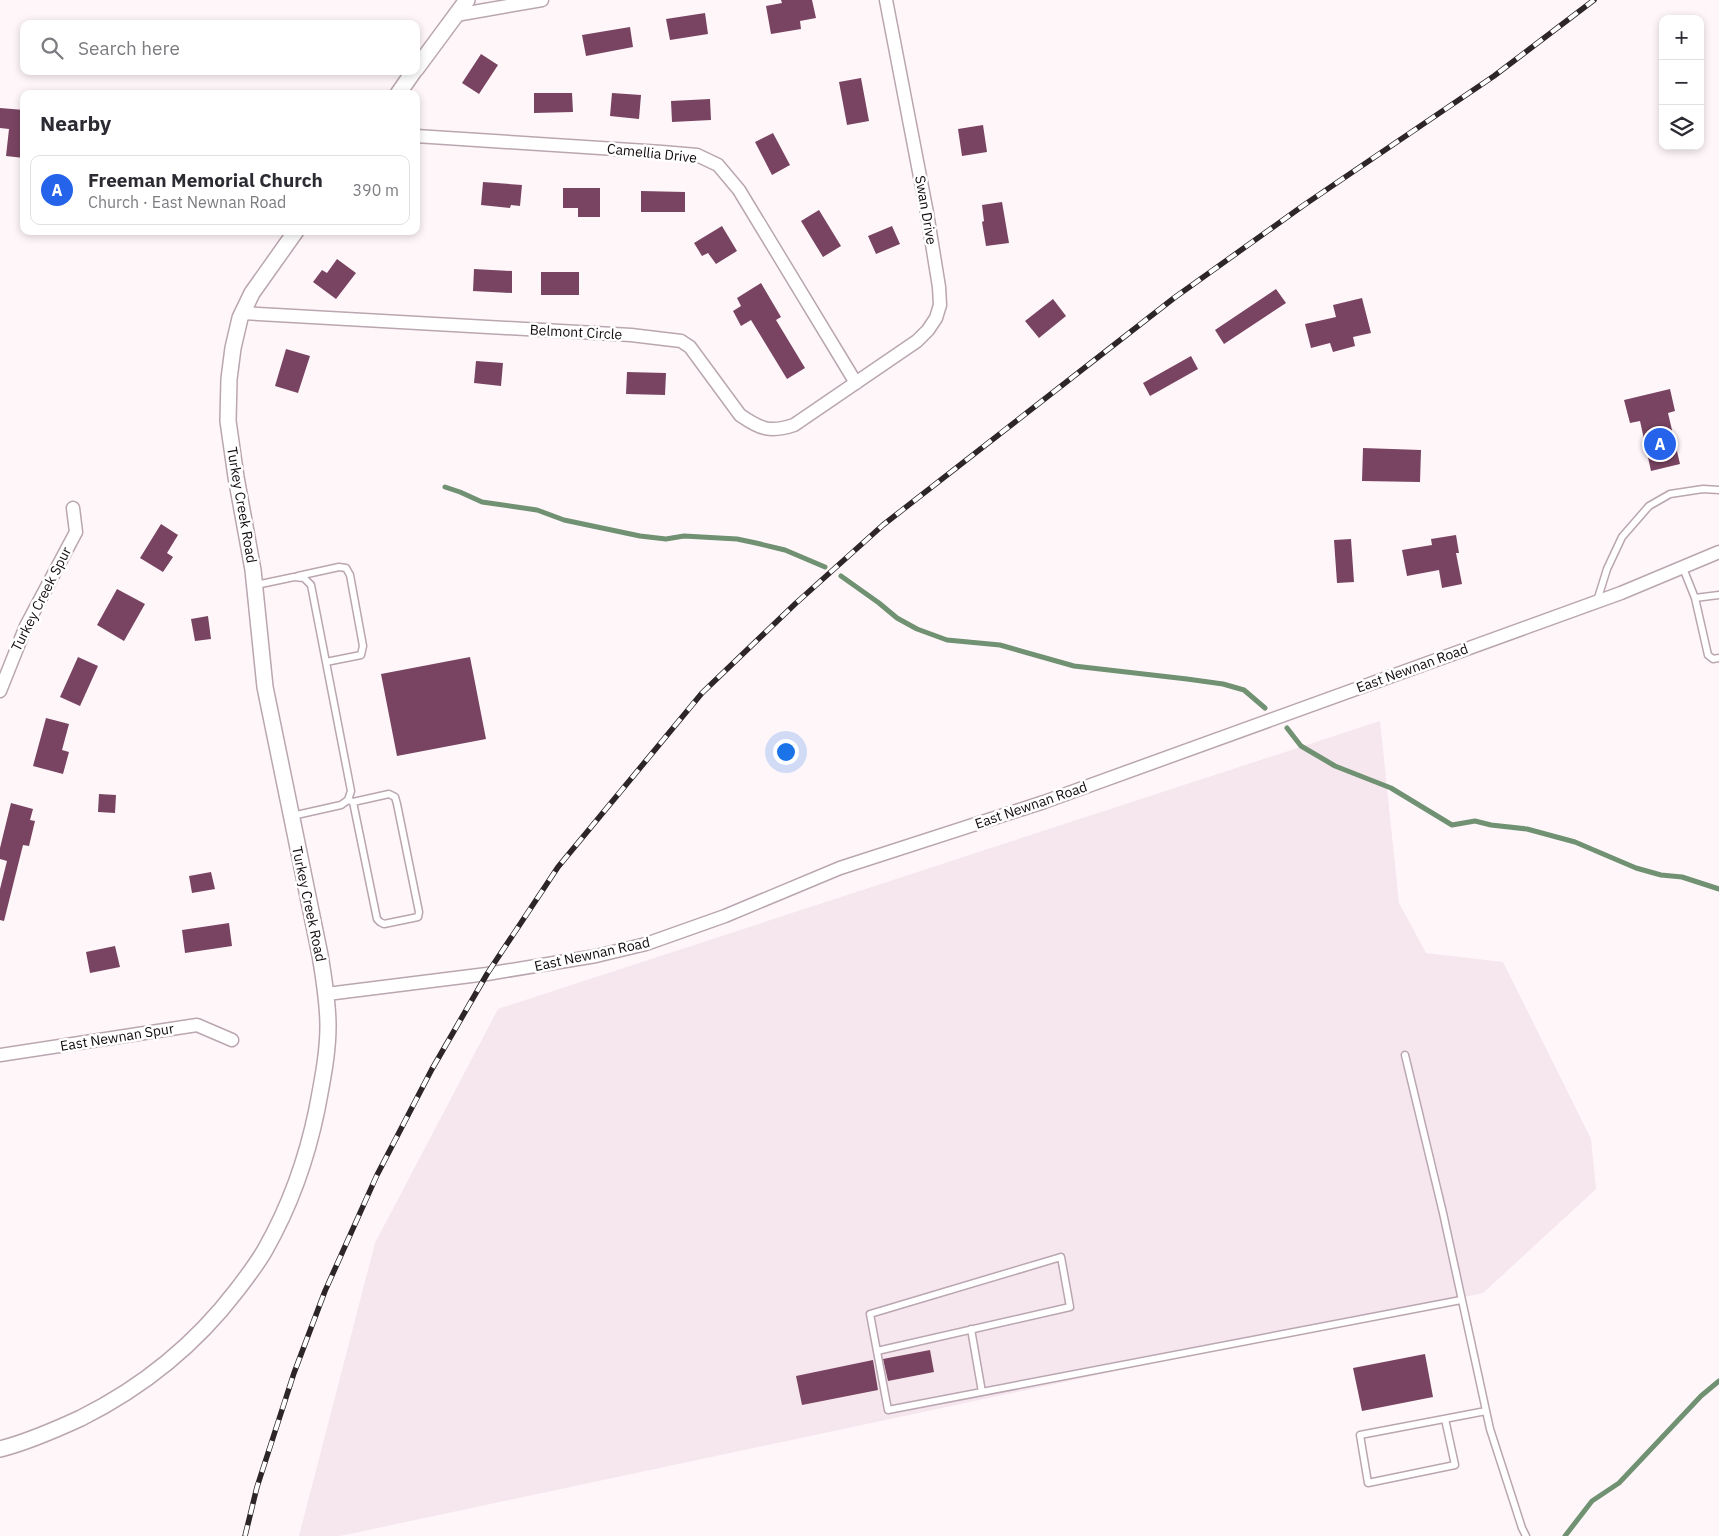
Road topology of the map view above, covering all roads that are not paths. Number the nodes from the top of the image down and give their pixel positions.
1 (467, 0) edge
2 (542, 0) edge
3 (886, 0) edge
4 (456, 15) junction
5 (420, 63) edge
6 (411, 75) edge
7 (401, 90) edge
8 (420, 136) edge
9 (293, 235) edge
10 (242, 313) junction
11 (856, 383) junction
12 (1719, 490) edge
13 (73, 508) dead end
14 (1719, 552) edge
15 (1683, 568) junction
16 (294, 577) junction
17 (255, 585) junction
18 (1719, 595) edge
19 (1695, 598) junction
20 (1597, 601) junction
21 (1719, 658) edge
22 (326, 662) junction
23 (0, 691) edge
24 (351, 801) junction
25 (291, 817) junction
26 (327, 994) junction
27 (232, 1040) dead end
28 (0, 1055) edge
29 (1405, 1055) dead end
30 (1462, 1300) junction
31 (971, 1330) junction
32 (877, 1351) junction
33 (982, 1392) junction
34 (1486, 1411) junction
35 (1445, 1419) junction
36 (0, 1449) edge
37 (1526, 1536) edge

1 - 4 street
2 - 4 street
3 - 11 street, Swan Drive
4 - 5 street
6 - 7 street
8 - 11 street, Camellia Drive
9 - 10 street, Turkey Creek Road
10 - 11 street, Belmont Circle
10 - 17 street, Turkey Creek Road
12 - 20 lane
13 - 23 street, Turkey Creek Spur
14 - 15 street, East Newnan Road
15 - 19 lane
15 - 20 street, East Newnan Road
16 - 17 lane
16 - 22 lane
16 - 22 lane
17 - 25 street, Turkey Creek Road
18 - 19 lane
19 - 21 lane
20 - 26 street, East Newnan Road
22 - 24 lane
24 - 24 lane
24 - 25 lane
25 - 26 street, Turkey Creek Road
26 - 36 street, Turkey Creek Road
27 - 28 street, East Newnan Spur
29 - 30 lane
30 - 33 lane
30 - 34 lane
31 - 32 lane
31 - 32 lane
31 - 33 lane
32 - 33 lane
34 - 35 lane
34 - 37 lane
35 - 35 lane

